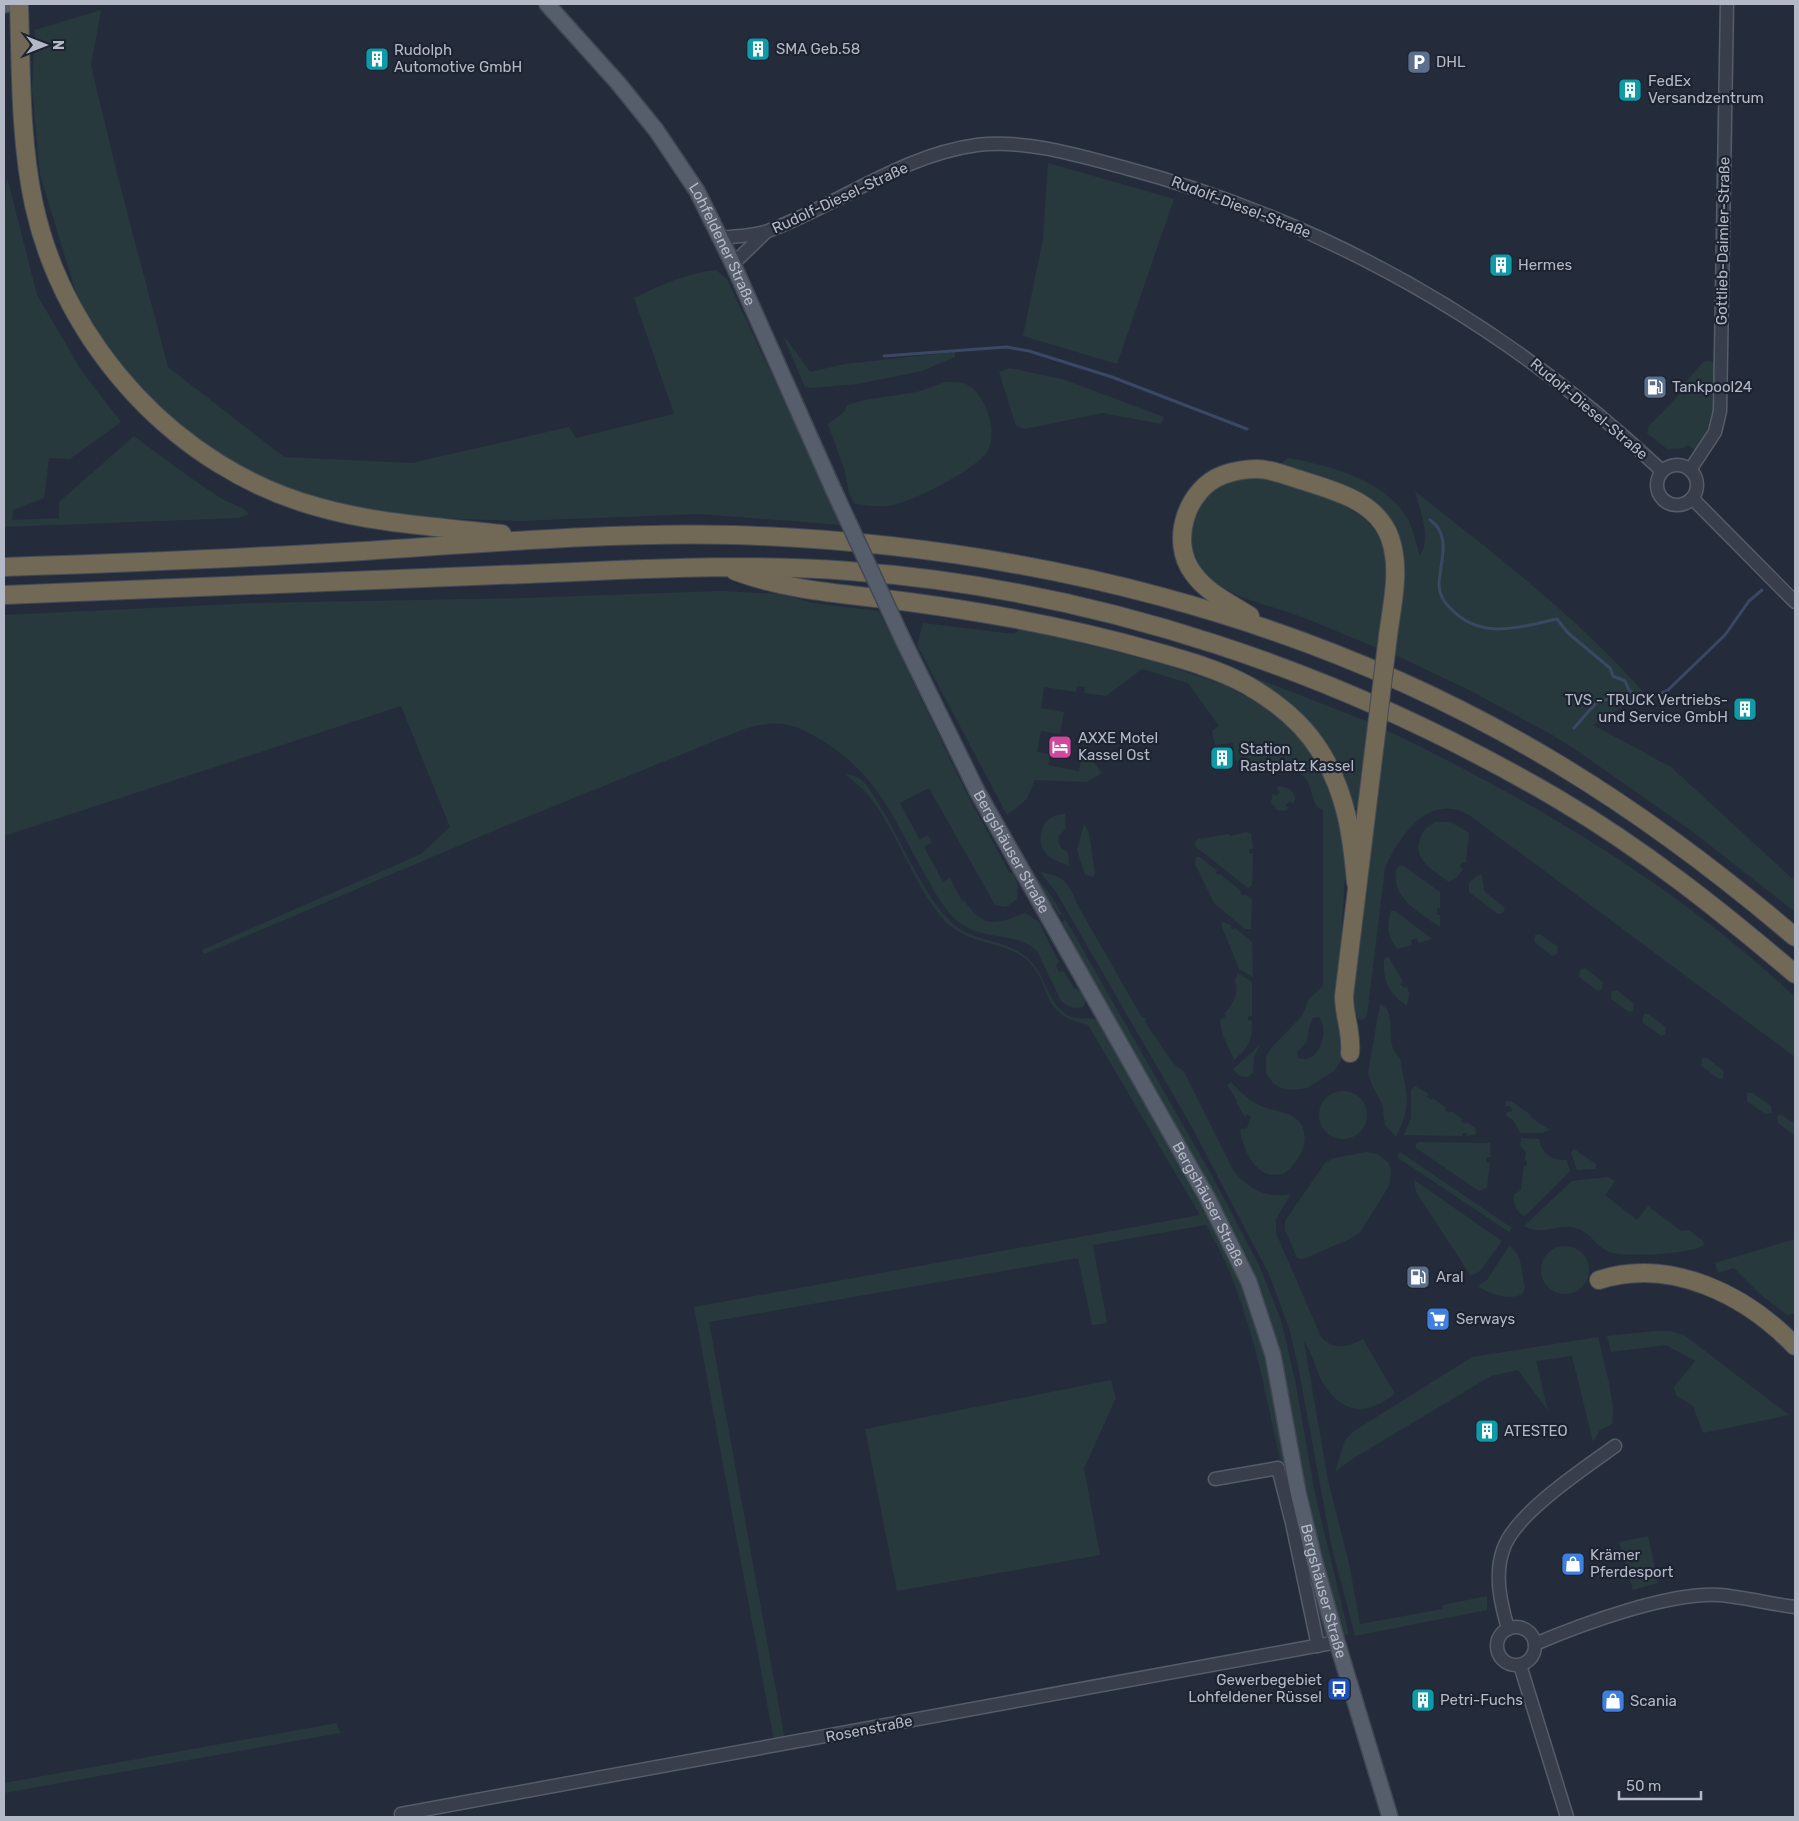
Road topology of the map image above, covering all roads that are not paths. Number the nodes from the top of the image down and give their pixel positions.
1 (9, 4) edge
2 (19, 4) edge
3 (547, 4) edge
4 (554, 4) edge
5 (1727, 4) edge
6 (4, 5) edge
7 (566, 26) junction
8 (766, 232) junction
9 (721, 238) junction
10 (733, 264) junction
11 (1690, 470) junction
12 (1662, 471) junction
13 (1692, 498) junction
14 (544, 539) junction
15 (723, 566) junction
16 (4, 567) edge
17 (4, 595) edge
18 (1795, 602) edge
19 (1281, 634) junction
20 (903, 640) joint
21 (1356, 883) junction
22 (1795, 937) edge
23 (1795, 974) edge
24 (1350, 1053) dead end
25 (1599, 1280) dead end
26 (1795, 1346) edge
27 (1615, 1446) dead end
28 (1215, 1479) dead end
29 (1795, 1608) edge
30 (1508, 1629) junction
31 (1337, 1642) junction
32 (1534, 1644) junction
33 (1318, 1646) junction
34 (1520, 1665) junction
35 (401, 1814) dead end
36 (1390, 1817) edge
37 (1567, 1817) edge

1 - 6 main road
2 - 14 highway
3 - 7 main road, Lohfeldener Straße
4 - 7 main road, Lohfeldener Straße
5 - 11 street, Gottlieb-Daimler-Straße
7 - 9 main road, Lohfeldener Straße
8 - 9 street, Rudolf-Diesel-Straße
8 - 10 street, Rudolf-Diesel-Straße
8 - 12 street, Rudolf-Diesel-Straße
9 - 10 main road, Lohfeldener Straße
10 - 20 main road, Lohfeldener Straße, bridge
11 - 12 street, Rudolf-Diesel-Straße
11 - 13 street
12 - 13 street, Rudolf-Diesel-Straße
13 - 18 street
14 - 16 highway
14 - 19 highway
15 - 17 highway
15 - 21 highway
15 - 23 highway
19 - 21 highway, bridge
19 - 22 highway
20 - 31 main road, Bergshäuser Straße
21 - 24 highway
25 - 26 highway
27 - 30 street
28 - 33 street, Bergshäuser Straße
29 - 32 street
30 - 32 street
30 - 34 street
31 - 33 street, Rosenstraße
31 - 36 main road, Bergshäuser Straße
32 - 34 street
33 - 35 street, Rosenstraße
34 - 37 street

